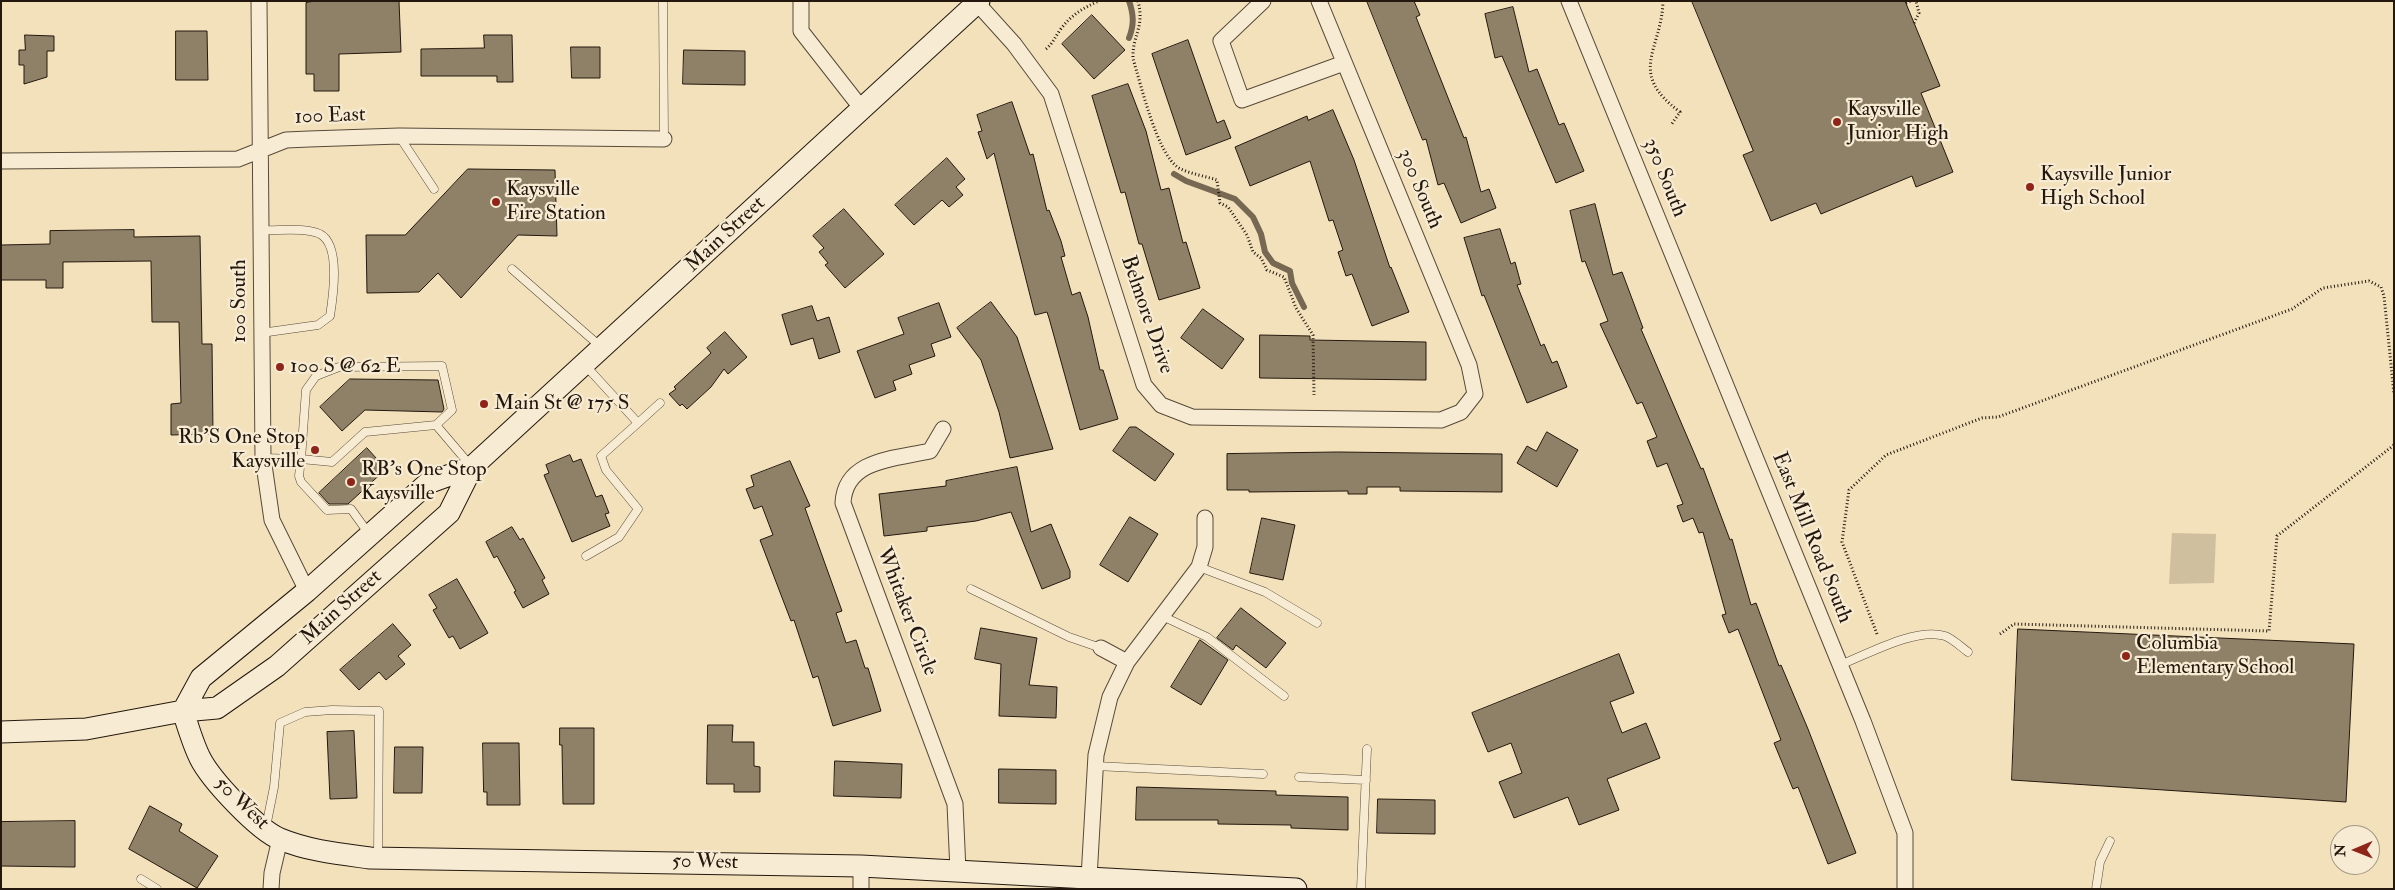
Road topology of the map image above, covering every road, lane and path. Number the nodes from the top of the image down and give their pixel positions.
1 (259, 1) edge
2 (663, 1) edge
3 (801, 1) edge
4 (1099, 1) edge
5 (1138, 1) edge
6 (1263, 1) edge
7 (1318, 1) edge
8 (1569, 1) edge
9 (1662, 1) edge
10 (1911, 1) edge
11 (1916, 1) edge
12 (978, 2) edge
13 (1906, 3) dead end
14 (1914, 23) dead end
15 (1046, 49) dead end
16 (1344, 63) junction
17 (862, 109) junction
18 (1672, 124) dead end
19 (399, 136) junction
20 (664, 139) joint
21 (260, 150) junction
22 (1, 161) edge
23 (434, 189) dead end
24 (261, 230) junction
25 (512, 269) dead end
26 (261, 333) junction
27 (603, 349) junction
28 (585, 365) junction
29 (1720, 371) joint
30 (1475, 394) joint
31 (2394, 394) edge
32 (1314, 395) dead end
33 (660, 403) dead end
34 (638, 423) junction
35 (436, 425) junction
36 (944, 429) dead end
37 (2394, 445) edge
38 (262, 458) junction
39 (301, 459) junction
40 (472, 467) junction
41 (1205, 518) dead end
42 (370, 535) junction
43 (586, 556) dead end
44 (1199, 567) junction
45 (971, 589) dead end
46 (307, 591) junction
47 (1162, 616) junction
48 (1316, 624) dead end
49 (2000, 634) dead end
50 (1878, 637) dead end
51 (1101, 648) joint
52 (1968, 652) dead end
53 (1127, 662) junction
54 (1840, 665) junction
55 (1284, 696) dead end
56 (183, 711) junction
57 (1, 732) edge
58 (1367, 749) dead end
59 (1095, 766) junction
60 (1263, 774) dead end
61 (1299, 777) dead end
62 (1366, 780) junction
63 (273, 835) junction
64 (2110, 841) dead end
65 (378, 858) junction
66 (861, 866) junction
67 (958, 871) junction
68 (1089, 878) junction
69 (141, 879) dead end
70 (157, 889) edge
71 (271, 889) edge
72 (861, 889) edge
73 (1296, 889) edge
74 (1361, 889) edge
75 (1905, 889) edge
76 (2096, 889) edge

1 - 21 street, 100 South
2 - 20 lane
3 - 17 street
4 - 15 path
5 - 32 path
6 - 16 street
7 - 16 street, 300 South
8 - 29 street, 350 South
9 - 18 path
10 - 13 path
11 - 14 path
12 - 17 main road, Main Street
12 - 30 street, Belmore Drive
16 - 30 street, 300 South
17 - 27 main road, Main Street
19 - 20 street, 100 East
19 - 21 street, 100 East
19 - 23 lane
21 - 22 street, 100 East
21 - 24 street, 100 South
24 - 26 street, 100 South
24 - 26 lane
25 - 27 lane
26 - 38 street, 100 South
27 - 28 main road, Main Street
28 - 34 lane
28 - 40 main road, Main Street
29 - 54 street, East Mill Road South
31 - 50 path
33 - 34 lane
34 - 43 lane
35 - 39 lane
35 - 39 lane
35 - 40 lane
36 - 67 street, Whitaker Circle
37 - 49 path
38 - 39 lane
38 - 46 street, 100 South
39 - 42 lane
40 - 42 main road, Main Street
40 - 56 main road, Main Street
41 - 44 street
42 - 46 main road, Main Street
44 - 47 street
44 - 48 lane
45 - 51 lane
46 - 56 main road, Main Street
47 - 53 street
47 - 55 lane
51 - 53 street
52 - 54 lane
53 - 59 street
54 - 75 street, East Mill Road South
56 - 57 main road, Main Street
56 - 63 main road, 50 West
58 - 62 lane
59 - 60 lane
59 - 68 street
61 - 62 lane
62 - 74 lane
63 - 65 main road, 50 West
63 - 65 lane
63 - 71 street
64 - 76 lane
65 - 66 main road, 50 West
66 - 67 main road, 50 West
66 - 72 street
67 - 68 main road, 50 West
68 - 73 main road, 50 West
69 - 70 lane

